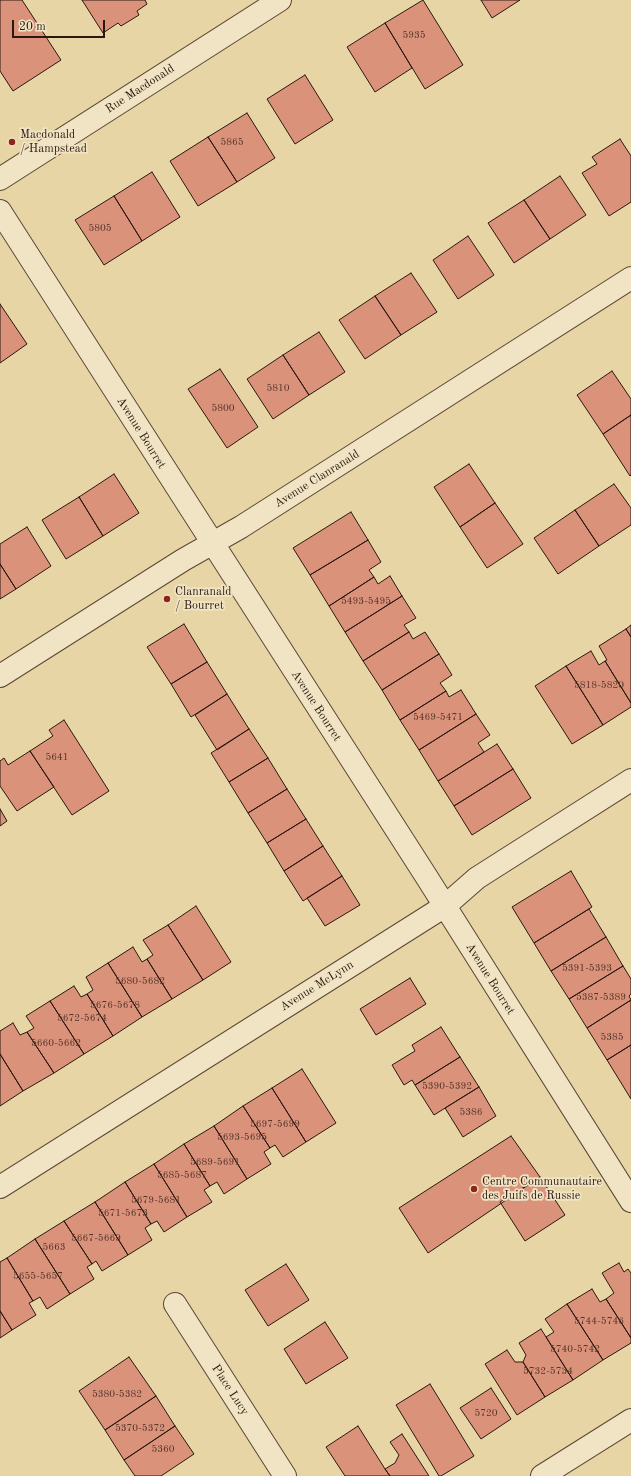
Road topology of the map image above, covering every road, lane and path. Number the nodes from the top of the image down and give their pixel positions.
1 (280, 0) edge
2 (0, 179) edge
3 (0, 211) edge
4 (631, 278) edge
5 (212, 543) junction
6 (0, 676) edge
7 (631, 780) edge
8 (445, 906) junction
9 (0, 1187) edge
10 (631, 1202) edge
11 (175, 1304) dead end
12 (631, 1420) edge
13 (285, 1476) edge
14 (542, 1476) edge

1 - 2 street, Rue Macdonald
3 - 5 street, Avenue Bourret
4 - 5 street, Avenue Clanranald
5 - 6 street, Avenue Clanranald
5 - 8 street, Avenue Bourret
7 - 8 street, Avenue McLynn
8 - 9 street, Avenue McLynn
8 - 10 street, Avenue Bourret
11 - 13 street, Place Lucy
12 - 14 street

